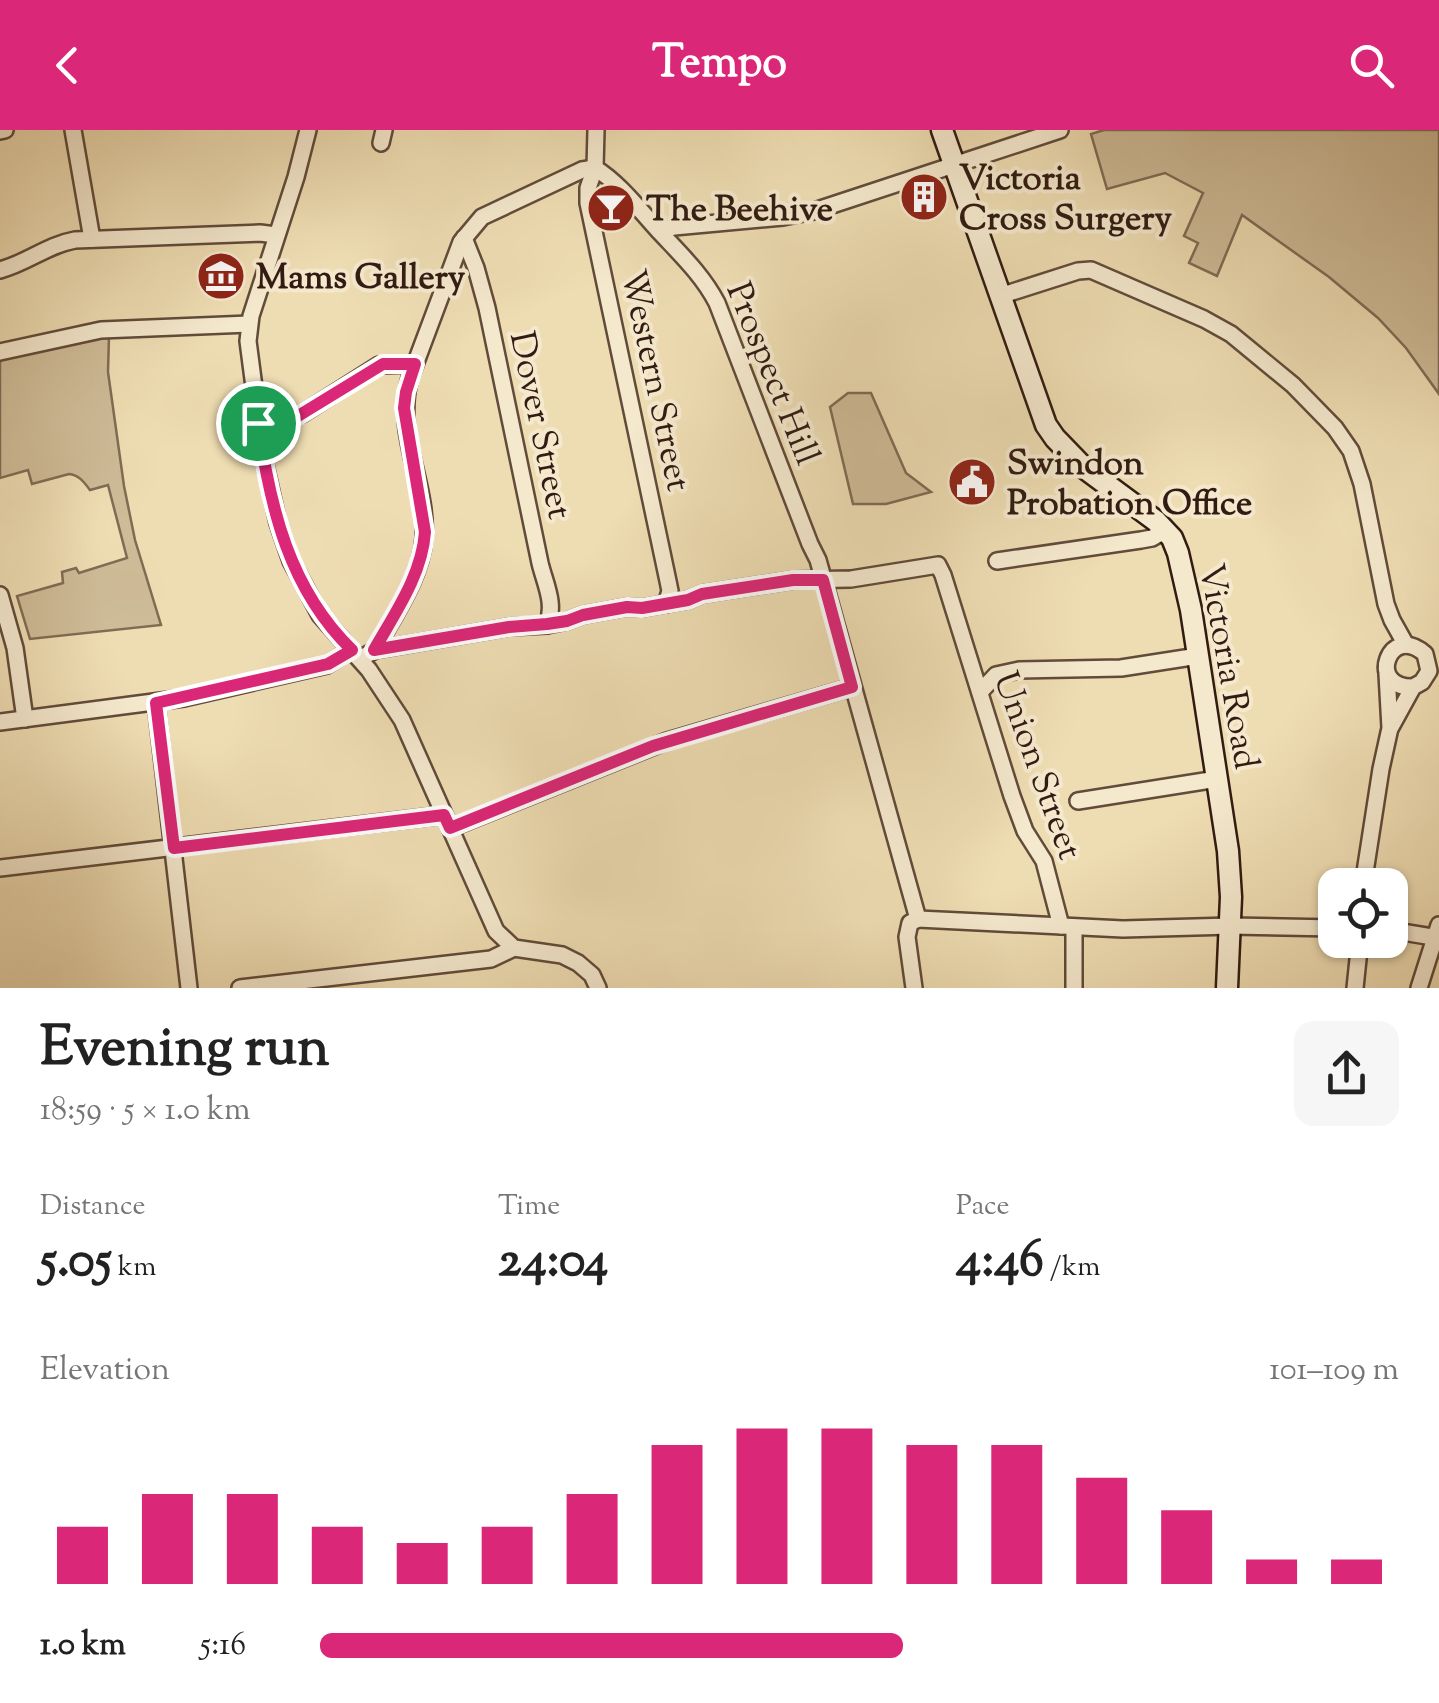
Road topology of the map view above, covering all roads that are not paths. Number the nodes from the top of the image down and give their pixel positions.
1 (74, 130) edge
2 (308, 130) edge
3 (596, 130) edge
4 (942, 130) edge
5 (1060, 130) edge
6 (954, 165) junction
7 (595, 168) junction
8 (659, 231) junction
9 (276, 235) junction
10 (464, 238) junction
11 (92, 239) junction
12 (0, 270) edge
13 (1000, 296) junction
14 (249, 324) junction
15 (0, 352) edge
16 (415, 364) junction
17 (258, 423) junction
18 (1166, 530) junction
19 (997, 560) dead end
20 (823, 580) junction
21 (0, 595) edge
22 (666, 604) junction
23 (547, 624) junction
24 (1406, 644) junction
25 (362, 653) junction
26 (1198, 656) junction
27 (1434, 671) edge
28 (1387, 674) junction
29 (852, 687) junction
30 (1413, 687) junction
31 (980, 692) junction
32 (156, 703) junction
33 (25, 719) junction
34 (0, 722) edge
35 (1390, 728) junction
36 (1217, 779) junction
37 (1078, 801) dead end
38 (447, 822) junction
39 (174, 848) junction
40 (0, 868) edge
41 (1366, 868) edge
42 (918, 919) junction
43 (1068, 926) junction
44 (1230, 926) junction
45 (1318, 928) edge
46 (1408, 931) edge
47 (1438, 933) edge
48 (514, 948) junction
49 (1358, 958) edge
50 (189, 988) edge
51 (240, 988) edge
52 (598, 988) edge
53 (914, 988) edge
54 (1074, 988) edge
55 (1227, 988) edge
56 (1355, 988) edge
57 (1420, 988) edge

1 - 11 street
2 - 9 street
3 - 7 street, Western Street
4 - 6 street, Victoria Road
5 - 6 street
6 - 8 street
6 - 13 street, Victoria Road
7 - 8 street, Prospect Hill
7 - 10 street
7 - 22 street, Western Street
8 - 20 street, Prospect Hill
9 - 11 street
9 - 14 street
10 - 16 street
10 - 23 street, Dover Street
11 - 12 street
13 - 18 street, Victoria Road
13 - 24 street
14 - 15 street
14 - 17 street
16 - 17 street
16 - 25 street
17 - 25 street
18 - 19 street
18 - 26 street, Victoria Road
20 - 22 street
20 - 29 street, Prospect Hill
20 - 31 street, Union Street
21 - 33 street
22 - 23 street
23 - 25 street
24 - 27 street
24 - 28 street
25 - 32 street
25 - 38 street
26 - 31 street
26 - 36 street, Victoria Road
27 - 30 street
28 - 30 street
28 - 35 street
29 - 38 street
29 - 42 street, Prospect Hill
30 - 35 street
31 - 43 street, Union Street
32 - 33 street
32 - 39 street
33 - 34 street
35 - 41 street
36 - 37 street
36 - 44 street, Victoria Road
38 - 39 street
38 - 48 street
39 - 40 street
39 - 50 street
42 - 43 street
42 - 53 street
43 - 44 street
43 - 54 street, Union Street
44 - 45 street
44 - 55 street, Victoria Road
46 - 47 street
47 - 57 street
48 - 51 street
48 - 52 street
49 - 56 street

